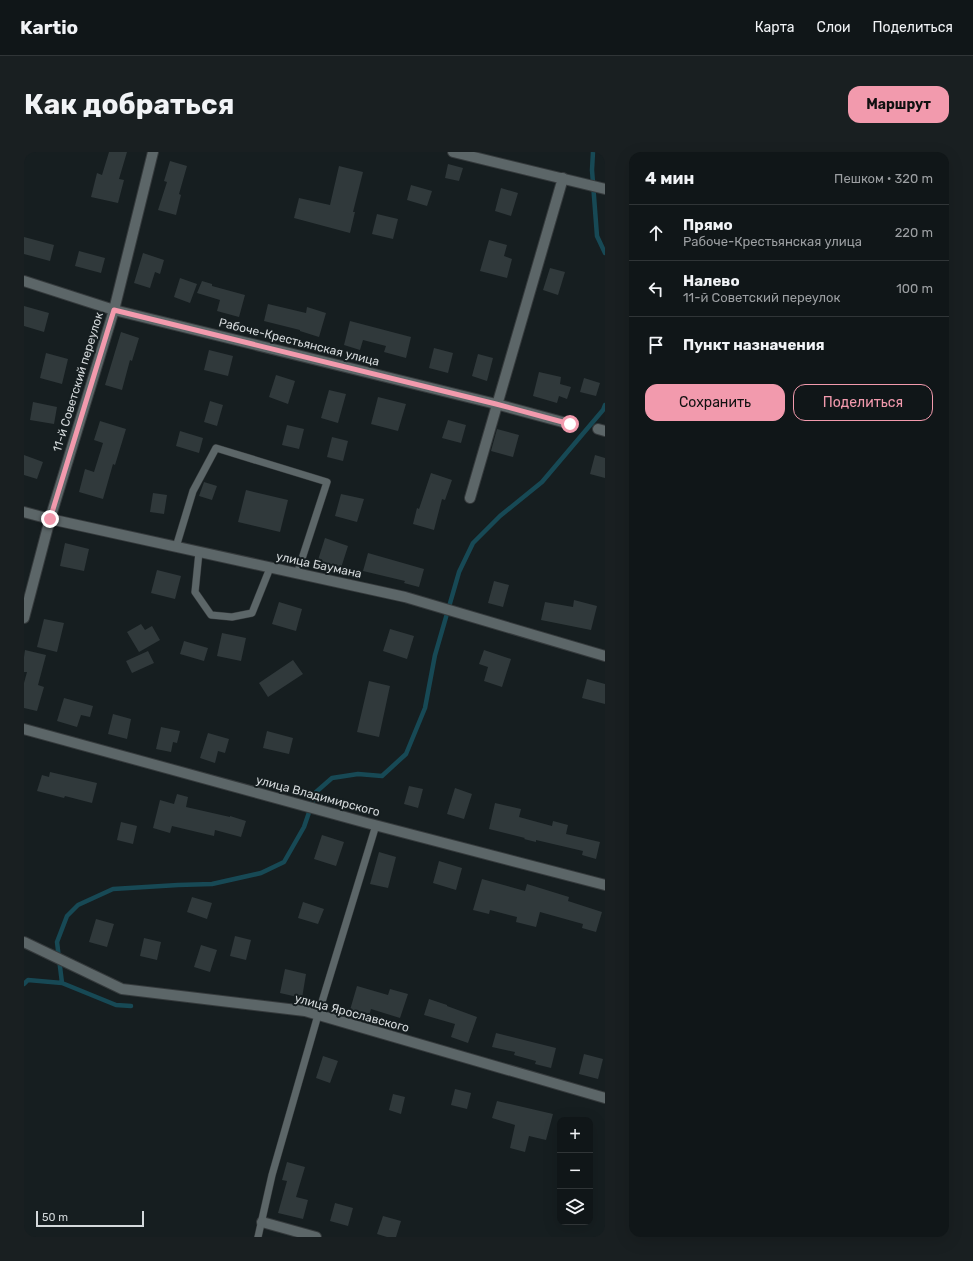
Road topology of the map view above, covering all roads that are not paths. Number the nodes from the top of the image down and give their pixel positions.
1 (153, 152) edge
2 (453, 152) edge
3 (563, 178) junction
4 (605, 190) edge
5 (24, 281) edge
6 (114, 310) junction
7 (496, 404) junction
8 (570, 424) dead end
9 (470, 498) dead end
10 (24, 512) edge
11 (50, 519) junction
12 (176, 547) junction
13 (199, 552) junction
14 (270, 568) junction
15 (297, 574) junction
16 (24, 618) edge
17 (605, 656) edge
18 (24, 729) edge
19 (376, 825) junction
20 (605, 885) edge
21 (24, 942) edge
22 (318, 1015) junction
23 (605, 1098) edge
24 (262, 1222) junction
25 (258, 1237) edge
26 (316, 1237) edge

1 - 6 street, 11-й Советский переулок
2 - 3 street
3 - 4 street
3 - 7 street
5 - 6 street, Рабоче-Крестьянская улица
6 - 7 street, Рабоче-Крестьянская улица
6 - 11 street, 11-й Советский переулок
7 - 8 street, Рабоче-Крестьянская улица
7 - 9 street
10 - 11 street, улица Баумана
11 - 12 street, улица Баумана
11 - 16 street, 11-й Советский переулок
12 - 13 street, улица Баумана
12 - 15 lane
13 - 14 street, улица Баумана
13 - 14 lane
14 - 15 street, улица Баумана
15 - 17 street, улица Баумана
18 - 19 street, улица Владимирского
19 - 20 street, улица Владимирского
19 - 22 lane
21 - 22 street, улица Ярославского
22 - 23 street, улица Ярославского
22 - 24 lane
24 - 25 lane
24 - 26 street

